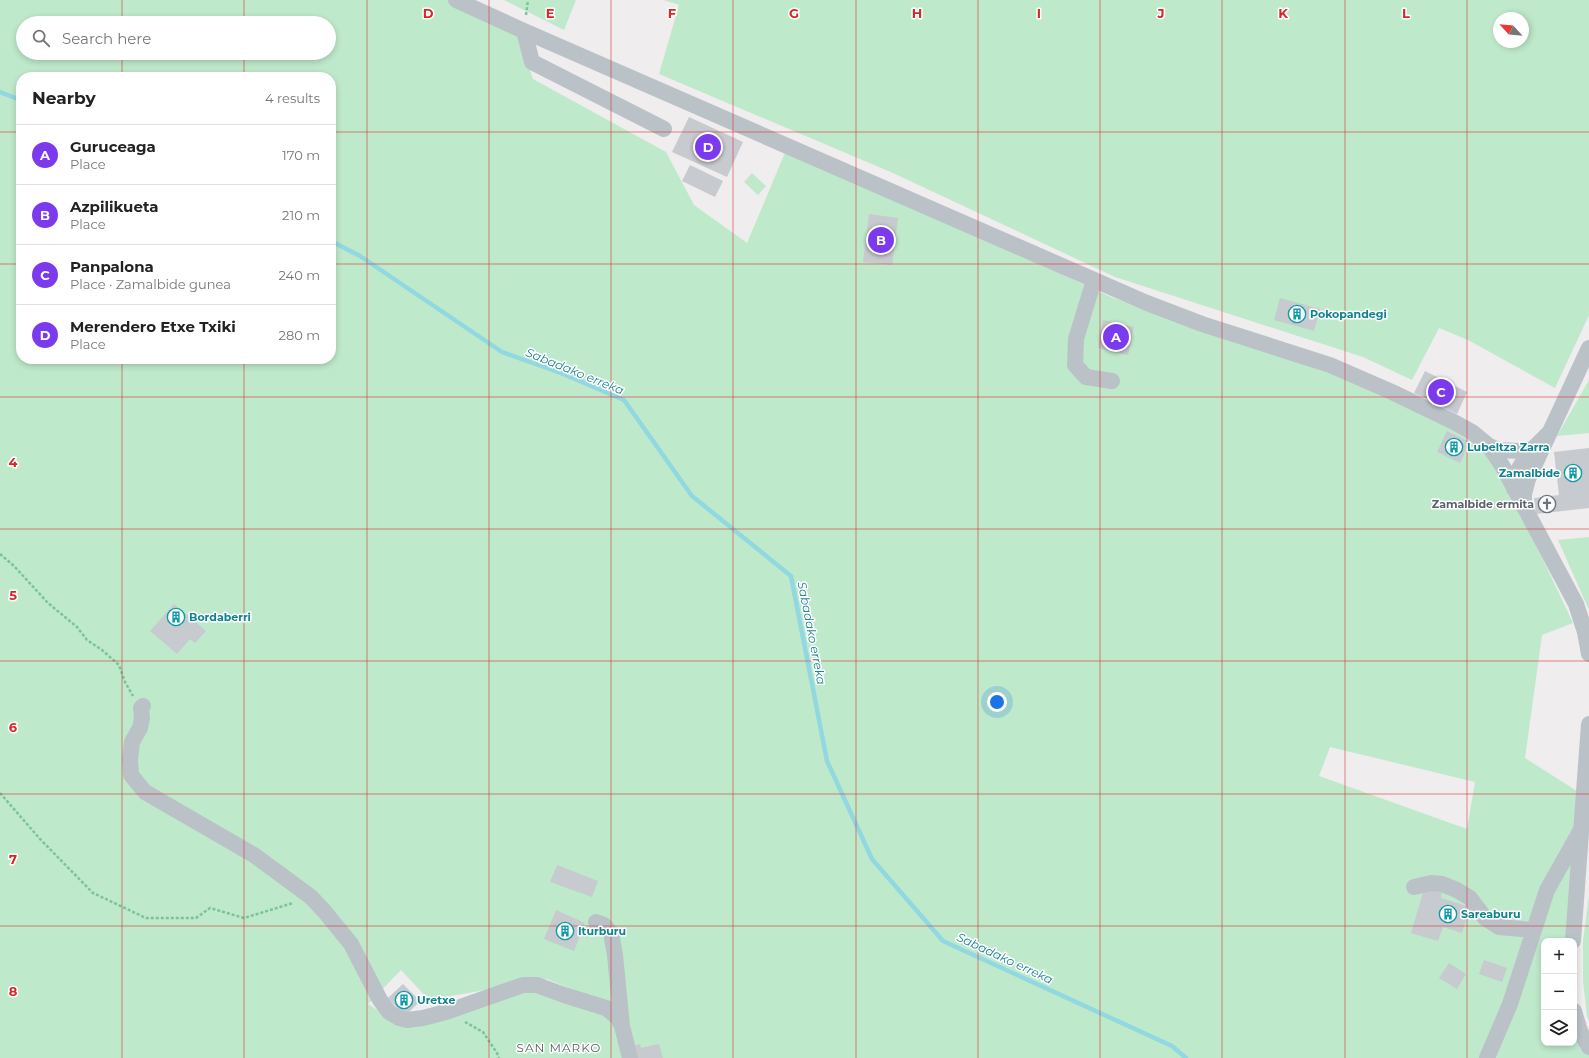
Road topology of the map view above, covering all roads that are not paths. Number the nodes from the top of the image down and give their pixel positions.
1 (456, 0) edge
2 (524, 31) junction
3 (664, 129) dead end
4 (1094, 280) junction
5 (1589, 348) edge
6 (1112, 381) dead end
7 (1549, 433) junction
8 (1489, 446) junction
9 (1533, 449) junction
10 (1514, 489) junction
11 (1524, 507) junction
12 (1587, 631) edge
13 (1589, 654) edge
14 (142, 707) road end
15 (1589, 724) edge
16 (1587, 779) edge
17 (1582, 828) junction
18 (1414, 887) dead end
19 (596, 922) dead end
20 (1533, 930) junction
21 (1573, 938) edge
22 (1577, 1021) edge
23 (622, 1026) junction
24 (1589, 1047) edge
25 (630, 1058) edge
26 (1486, 1058) edge

1 - 2 street
2 - 3 street
2 - 4 street
4 - 6 street
4 - 8 street
5 - 7 street
7 - 9 street
7 - 11 street
8 - 9 street
8 - 10 street
9 - 10 street
10 - 11 street
11 - 12 street
12 - 13 street
14 - 23 street
15 - 16 street
16 - 17 street
17 - 20 street
17 - 21 street
18 - 20 street
19 - 23 street
20 - 26 street
22 - 24 street
23 - 25 street

